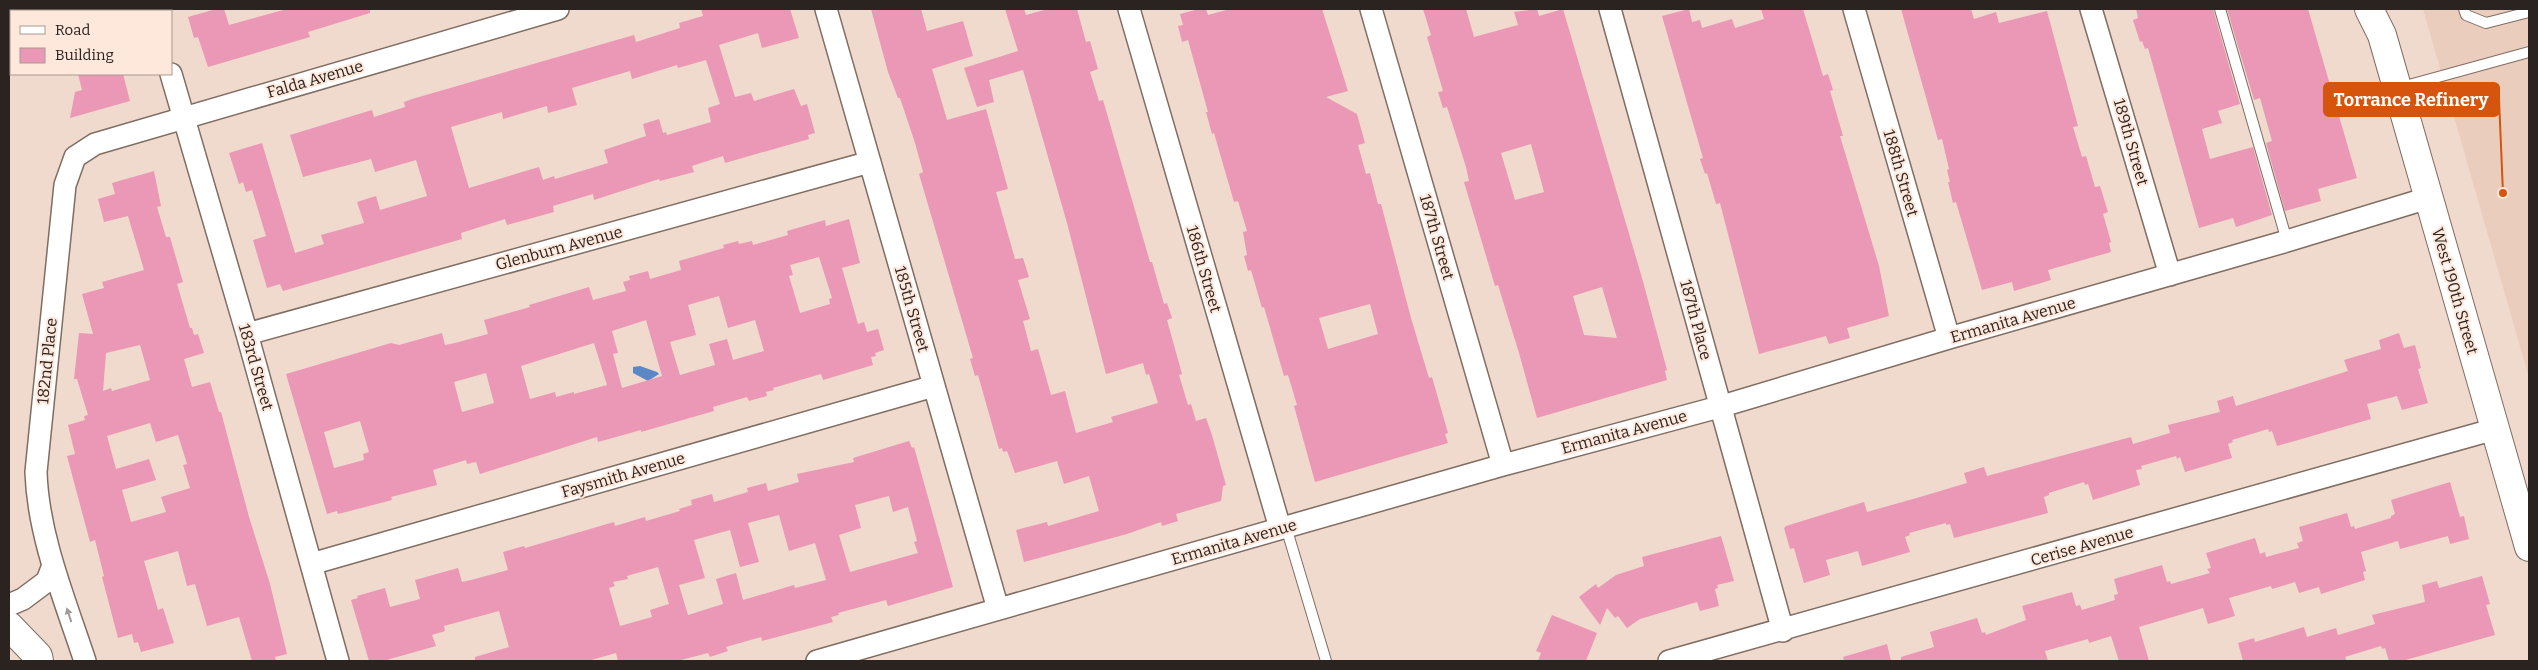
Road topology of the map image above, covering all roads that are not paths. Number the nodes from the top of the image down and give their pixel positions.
1 (558, 9) edge
2 (826, 9) edge
3 (1129, 9) edge
4 (1371, 9) edge
5 (1610, 9) edge
6 (1854, 9) edge
7 (2091, 9) edge
8 (2220, 9) edge
9 (2369, 9) edge
10 (2464, 9) edge
11 (2529, 12) edge
12 (2380, 22) edge
13 (2528, 55) edge
14 (171, 75) edge
15 (2397, 88) junction
16 (184, 118) junction
17 (75, 157) joint
18 (870, 162) junction
19 (2428, 198) junction
20 (2287, 242) junction
21 (2170, 275) junction
22 (247, 334) junction
23 (1949, 338) junction
24 (934, 386) junction
25 (1719, 407) junction
26 (2495, 429) junction
27 (1503, 464) junction
28 (1282, 528) junction
29 (2529, 547) edge
30 (311, 564) junction
31 (53, 565) junction
32 (9, 605) edge
33 (998, 609) junction
34 (9, 626) edge
35 (1783, 631) junction
36 (39, 661) edge
37 (84, 661) edge
38 (338, 661) edge
39 (817, 661) edge
40 (1326, 661) edge
41 (1669, 661) edge

1 - 16 street, Falda Avenue
2 - 18 street, 185th Street
3 - 28 street, 186th Street
4 - 27 street, 187th Street
5 - 25 street, 187th Place
6 - 23 street, 188th Street
7 - 21 street, 189th Street
8 - 20 lane
9 - 12 main road, West 190th Street
10 - 11 lane
12 - 15 main road, West 190th Street
13 - 15 lane
14 - 16 street, 183rd Street
15 - 19 main road, West 190th Street
16 - 17 street, Falda Avenue
16 - 22 street, 183rd Street
17 - 31 street, 182nd Place
18 - 22 street, Glenburn Avenue
18 - 24 street, 185th Street
19 - 20 street, Ermanita Avenue
19 - 26 main road, West 190th Street
20 - 21 street, Ermanita Avenue
21 - 23 street, Ermanita Avenue
22 - 30 street, 183rd Street
23 - 25 street, Ermanita Avenue
24 - 30 street, Faysmith Avenue
24 - 33 street, 185th Street
25 - 27 street, Ermanita Avenue
25 - 35 street, 187th Place
26 - 29 main road, West 190th Street
26 - 35 street, Cerise Avenue
27 - 28 street, Ermanita Avenue
28 - 33 street, Ermanita Avenue
28 - 40 lane
30 - 38 street, 183rd Street
31 - 32 street
37 -> 31 street, 182nd Place
33 - 39 street, Ermanita Avenue
34 - 36 main road
35 - 41 street, Cerise Avenue

